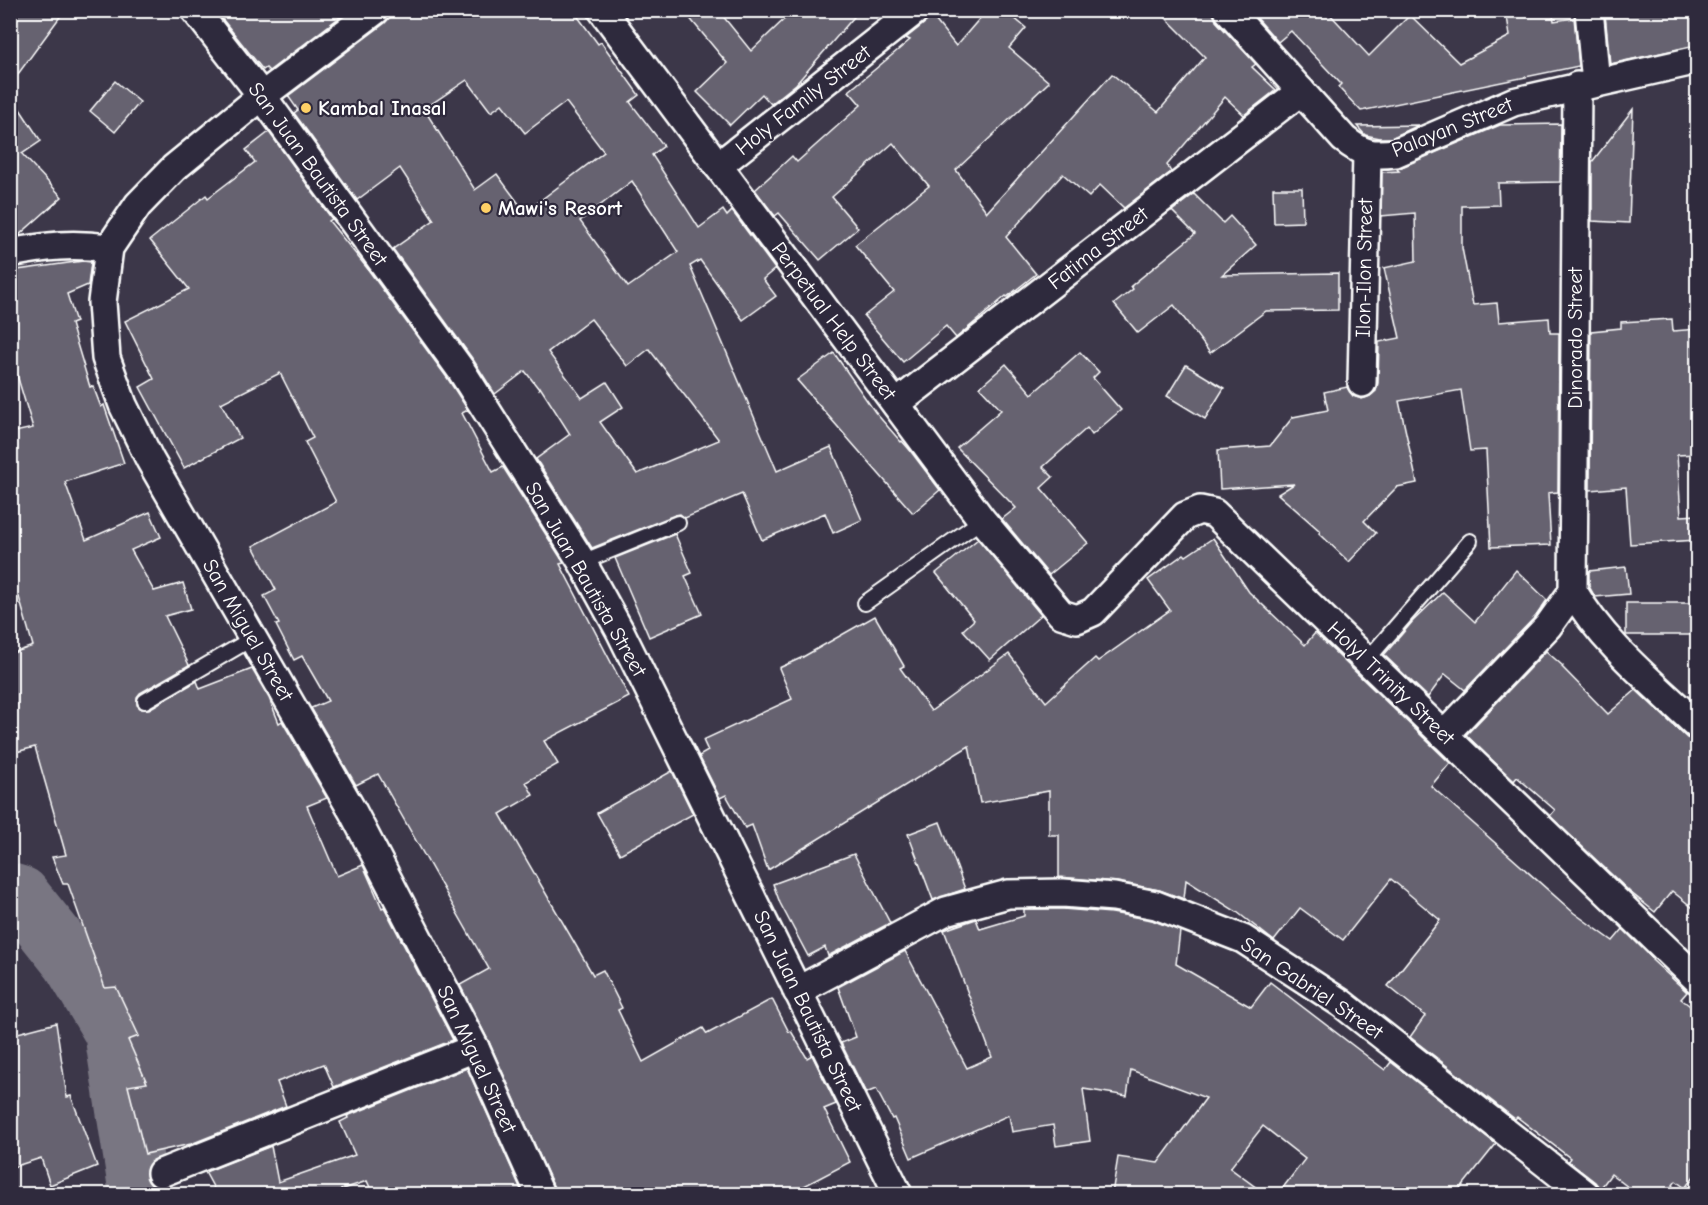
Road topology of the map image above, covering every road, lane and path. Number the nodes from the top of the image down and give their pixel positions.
1 (195, 10) edge
2 (376, 10) edge
3 (602, 10) edge
4 (916, 10) edge
5 (1228, 10) edge
6 (1589, 10) edge
7 (1698, 60) edge
8 (1586, 85) junction
9 (1301, 91) junction
10 (262, 96) junction
11 (1367, 153) junction
12 (718, 166) junction
13 (109, 248) junction
14 (10, 253) edge
15 (1362, 382) dead end
16 (896, 404) junction
17 (982, 520) junction
18 (678, 523) dead end
19 (1470, 541) dead end
20 (582, 562) junction
21 (1573, 591) junction
22 (864, 603) dead end
23 (1077, 619) joint
24 (253, 638) junction
25 (1367, 660) junction
26 (145, 701) dead end
27 (1698, 726) edge
28 (1444, 735) junction
29 (1698, 980) edge
30 (797, 991) junction
31 (475, 1048) junction
32 (161, 1173) dead end
33 (540, 1194) edge
34 (898, 1194) edge
35 (1586, 1194) edge

1 - 10 street, San Juan Bautista Street
2 - 10 street, San Miguel Street
3 - 12 street, Perpetual Help Street
4 - 12 street, Holy Family Street
5 - 9 street, Palayan Street
6 - 8 street, Dinorado Street
7 - 8 street, Palayan Street
8 - 11 street, Palayan Street
8 - 21 street, Dinorado Street
9 - 11 street, Palayan Street
9 - 16 street, Fatima Street
10 - 13 street, San Miguel Street
10 - 20 street, San Juan Bautista Street
11 - 15 street, Ilon-Ilon Street
12 - 16 street, Perpetual Help Street
13 - 14 street
13 - 24 street, San Miguel Street
16 - 17 street, Perpetual Help Street
17 - 22 lane
17 - 23 street, Perpetual Help Street
18 - 20 lane
19 - 25 lane
20 - 30 street, San Juan Bautista Street
21 - 27 street
21 - 28 street
23 - 25 street, Holyl Trinity Street
24 - 26 lane
24 - 31 street, San Miguel Street
25 - 28 street, Holyl Trinity Street
28 - 29 street, Holyl Trinity Street
30 - 34 street, San Juan Bautista Street
30 - 35 street, San Gabriel Street
31 - 32 street
31 - 33 street, San Miguel Street

